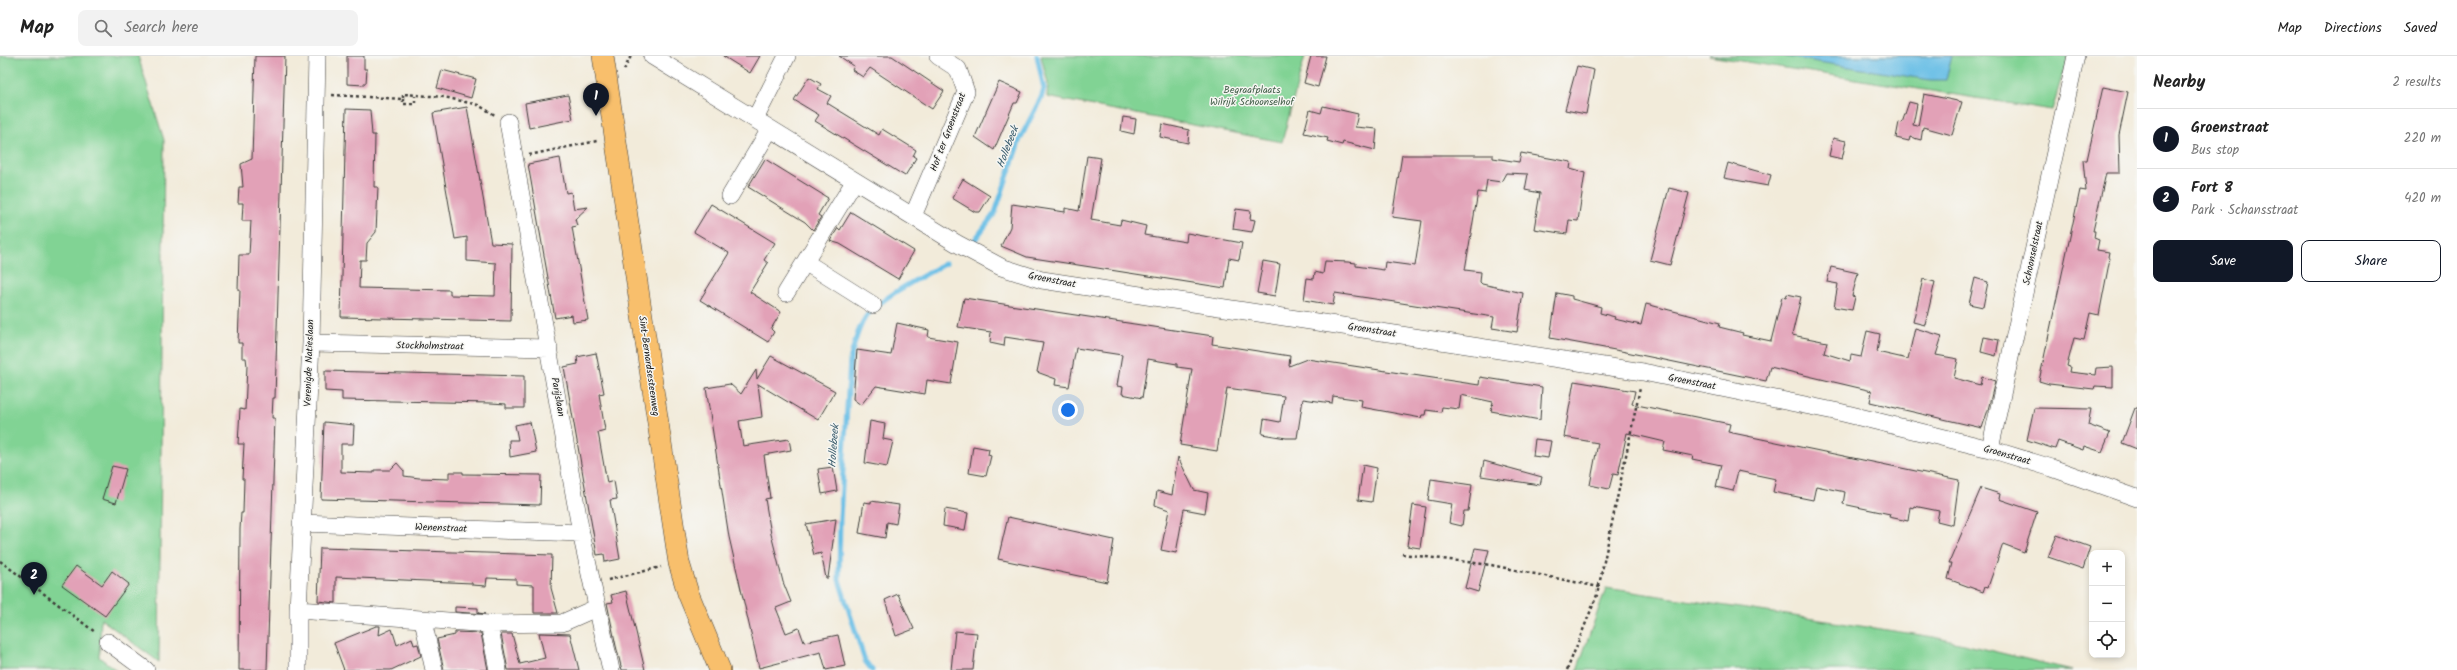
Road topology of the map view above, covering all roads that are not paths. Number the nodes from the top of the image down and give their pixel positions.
1 (317, 56) edge
2 (603, 56) edge
3 (652, 56) edge
4 (787, 56) edge
5 (938, 56) edge
6 (2076, 56) edge
7 (755, 119) junction
8 (508, 122) road end
9 (770, 129) junction
10 (854, 182) junction
11 (730, 196) dead end
12 (913, 216) junction
13 (805, 262) junction
14 (786, 293) dead end
15 (873, 305) dead end
16 (311, 343) junction
17 (549, 348) junction
18 (1990, 449) junction
19 (2137, 498) edge
20 (301, 523) junction
21 (581, 533) junction
22 (596, 608) junction
23 (298, 610) junction
24 (423, 621) junction
25 (489, 624) junction
26 (108, 642) road end
27 (146, 670) edge
28 (298, 670) edge
29 (434, 670) edge
30 (498, 670) edge
31 (611, 670) edge
32 (720, 670) edge

1 - 16 street, Verenigde Natieslaan
2 - 32 main road, Sint-Bernardsesteenweg
3 - 7 street, Groenstraat
4 - 7 street
5 - 12 street, Hof ter Groenstraat
6 - 18 street, Schoonselstraat
7 - 9 street, Groenstraat
8 - 17 street, Parijslaan
9 - 10 street, Groenstraat
9 - 11 street
10 - 12 street, Groenstraat
10 - 13 street
12 - 18 street, Groenstraat
13 - 14 street
13 - 15 street
16 - 17 street, Stockholmstraat
16 - 20 street, Verenigde Natieslaan
17 - 21 street, Parijslaan
18 - 19 street, Groenstraat
20 - 21 street, Wenenstraat
20 - 23 street, Verenigde Natieslaan
21 - 22 street, Parijslaan
22 - 25 street
22 - 31 street, Parijslaan
23 - 24 street
23 - 28 street, Verenigde Natieslaan
24 - 25 street
24 - 29 street
25 - 30 street
26 - 27 street

